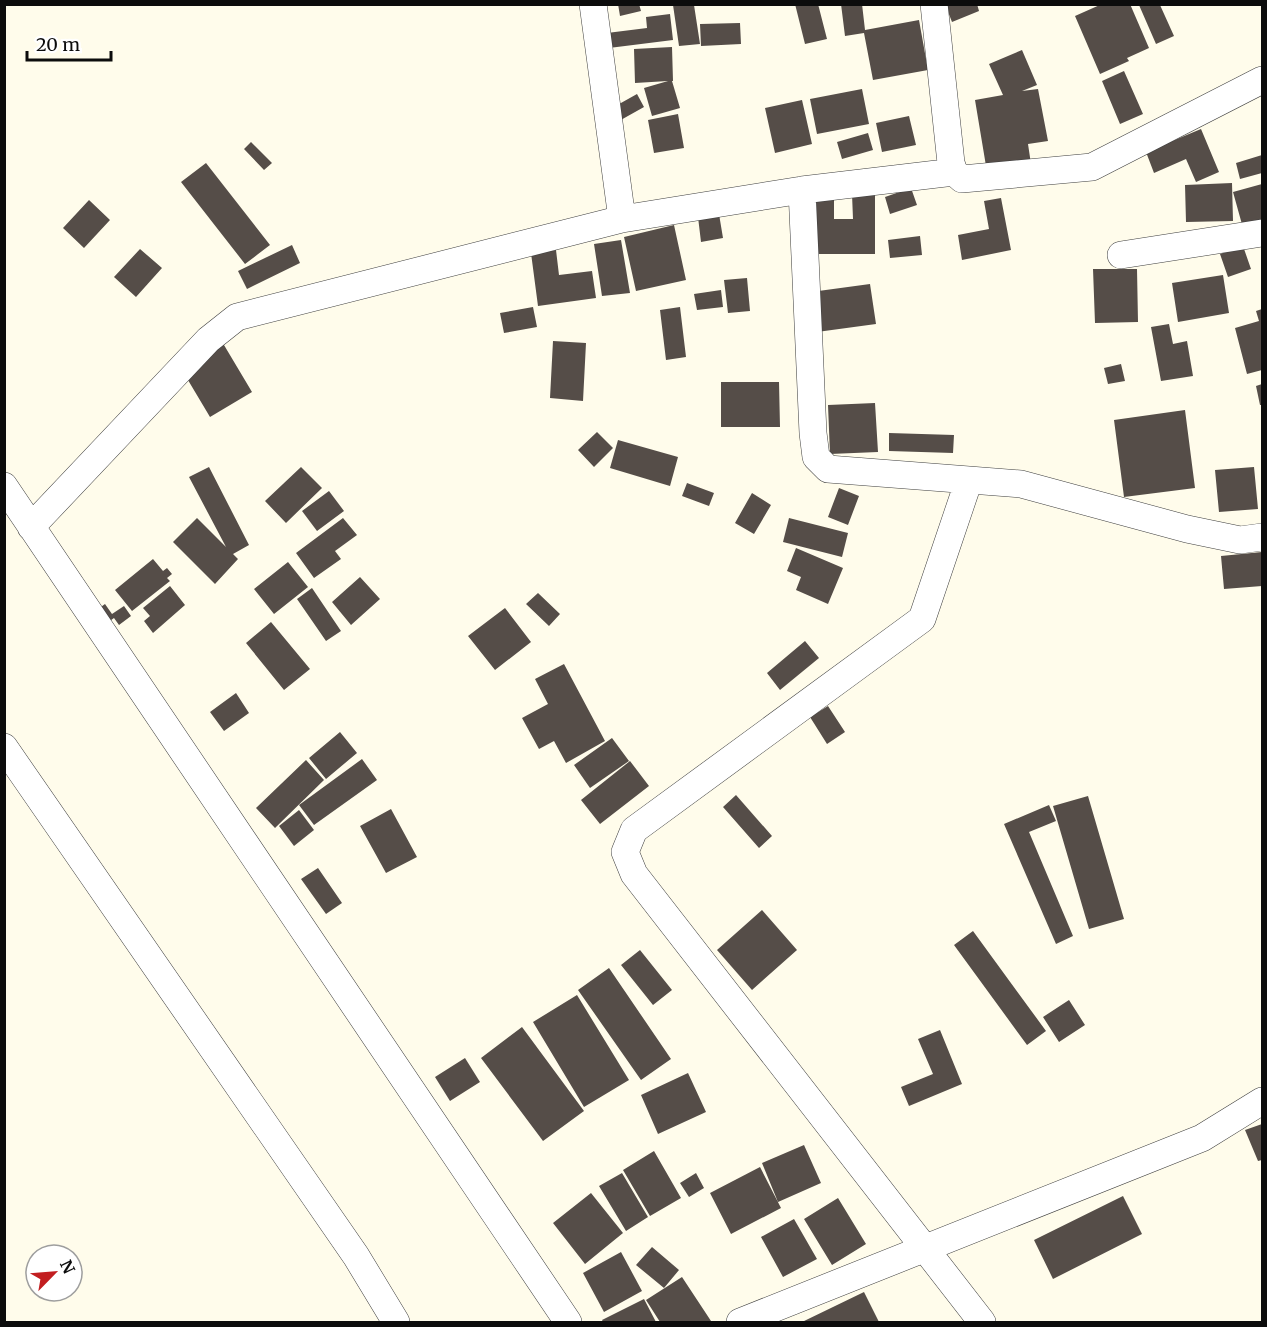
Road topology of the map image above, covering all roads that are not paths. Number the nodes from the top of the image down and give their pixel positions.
1 (593, 4) edge
2 (934, 4) edge
3 (1263, 80) edge
4 (954, 172) junction
5 (802, 190) junction
6 (622, 219) junction
7 (1263, 233) edge
8 (1121, 255) dead end
9 (969, 480) junction
10 (4, 486) edge
11 (31, 527) junction
12 (1263, 537) edge
13 (4, 747) edge
14 (1263, 1101) edge
15 (924, 1249) junction
16 (396, 1323) edge
17 (568, 1323) edge
18 (740, 1323) edge
19 (982, 1323) edge

1 - 6 street
2 - 4 street
3 - 4 street
4 - 5 street
5 - 6 street
5 - 9 street
6 - 11 street
7 - 8 street
9 - 12 street
9 - 15 street
10 - 11 street
11 - 17 street
13 - 16 street
14 - 15 street
15 - 18 street
15 - 19 street

